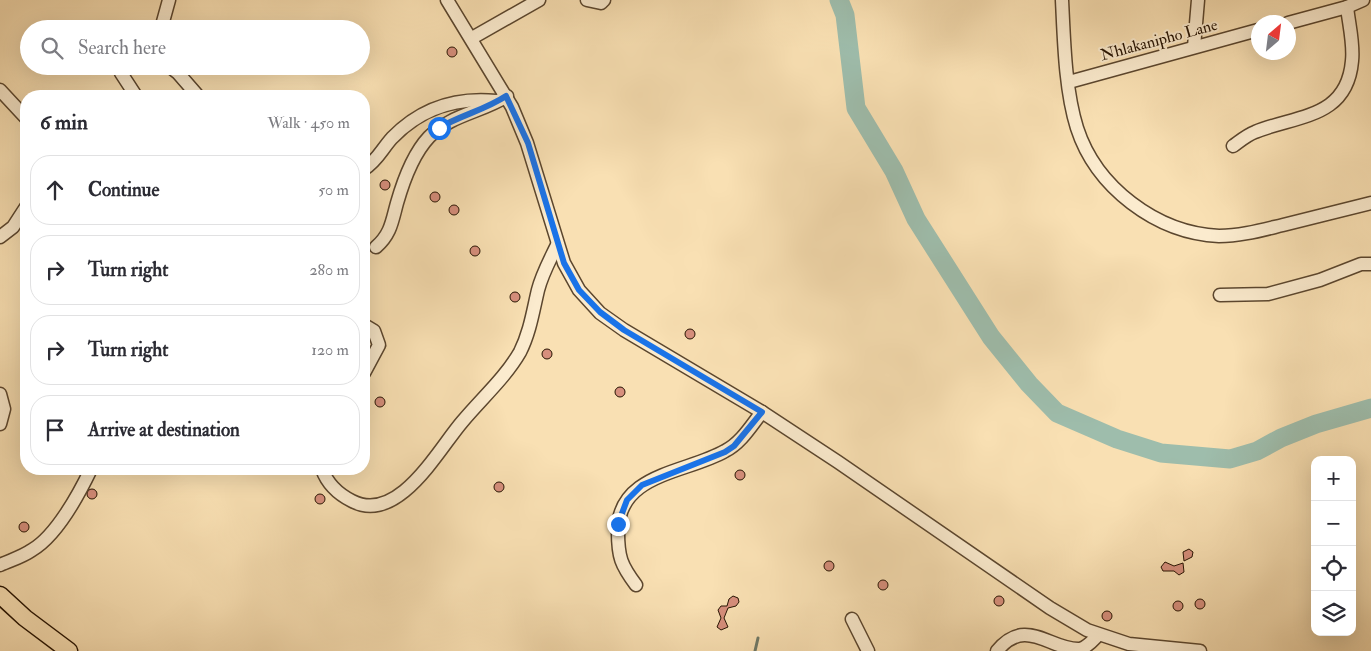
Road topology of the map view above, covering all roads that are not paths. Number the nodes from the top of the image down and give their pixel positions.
1 (169, 0) edge
2 (447, 0) edge
3 (539, 0) edge
4 (587, 0) edge
5 (604, 0) edge
6 (1062, 0) edge
7 (1198, 0) edge
8 (1363, 0) edge
9 (1347, 8) junction
10 (164, 20) edge
11 (1296, 20) edge
12 (1251, 32) edge
13 (472, 38) junction
14 (1194, 47) junction
15 (121, 75) edge
16 (180, 75) edge
17 (1069, 82) junction
18 (0, 90) edge
19 (132, 90) edge
20 (193, 90) edge
21 (503, 99) junction
22 (20, 112) edge
23 (1233, 146) dead end
24 (370, 164) edge
25 (1371, 203) edge
26 (20, 216) edge
27 (0, 237) edge
28 (557, 245) junction
29 (376, 247) dead end
30 (1371, 264) edge
31 (1220, 295) dead end
32 (370, 329) edge
33 (370, 362) edge
34 (0, 394) edge
35 (762, 412) junction
36 (0, 424) edge
37 (87, 475) edge
38 (326, 475) edge
39 (0, 565) edge
40 (636, 585) dead end
41 (0, 595) edge
42 (852, 619) dead end
43 (1098, 635) junction
44 (69, 651) edge
45 (868, 651) edge
46 (997, 651) edge
47 (1200, 651) edge

1 - 10 street
2 - 13 street
3 - 13 street
4 - 5 street
6 - 17 street
7 - 14 street
8 - 9 street
9 - 11 street
9 - 23 street
12 - 14 street, Nhlakanipho Lane
13 - 21 street
14 - 17 street, Nhlakanipho Lane
15 - 19 street
16 - 20 street
17 - 25 street
18 - 22 street
21 - 24 street
21 - 28 street
21 - 29 street
26 - 27 street
28 - 35 street
28 - 38 street
30 - 31 street
32 - 33 street
34 - 36 street
35 - 40 street
35 - 43 street
37 - 39 street
41 - 44 main road
42 - 45 street
43 - 46 street
43 - 47 street

